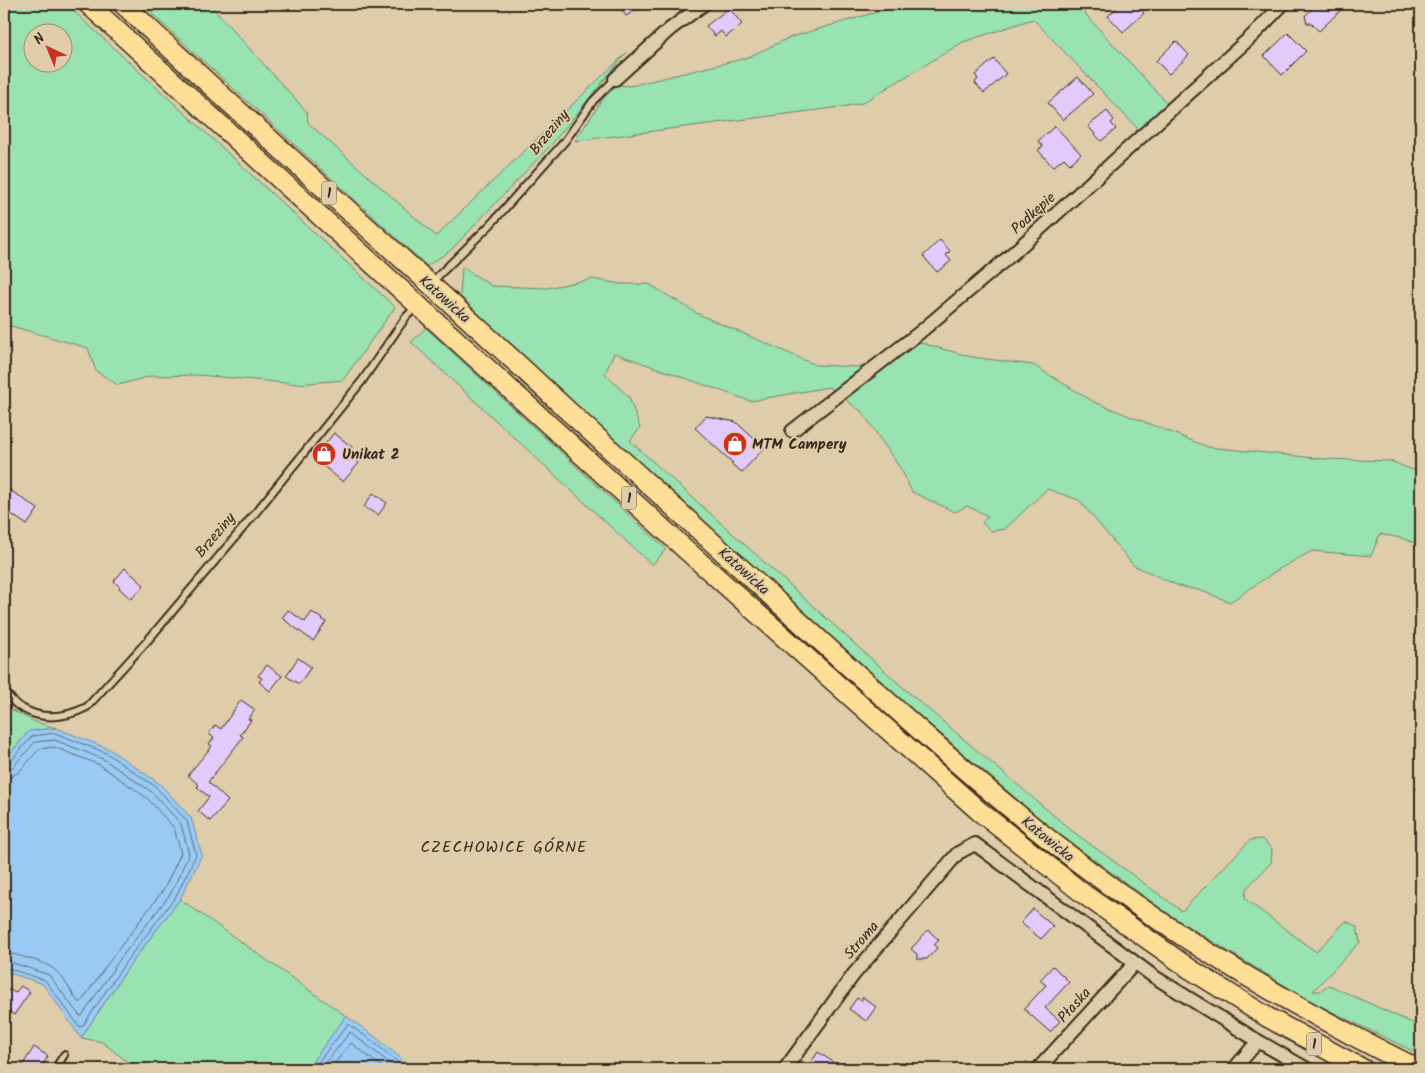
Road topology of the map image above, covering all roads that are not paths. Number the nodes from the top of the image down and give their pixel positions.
1 (88, 4) edge
2 (123, 4) edge
3 (704, 4) edge
4 (1283, 4) edge
5 (615, 79) joint
6 (424, 280) junction
7 (421, 307) junction
8 (792, 431) dead end
9 (4, 691) edge
10 (1135, 963) junction
11 (1258, 1041) junction
12 (64, 1055) dead end
13 (55, 1069) edge
14 (785, 1069) edge
15 (1038, 1069) edge
16 (1234, 1069) edge
17 (1307, 1069) edge
18 (1363, 1069) edge
19 (1418, 1069) edge

1 - 7 main road, Katowicka / 1
2 - 6 main road, Katowicka / 1
3 - 5 street, Brzeziny
4 - 8 street, Podkępie
5 - 6 lane, Brzeziny
6 - 19 main road, Katowicka / 1
7 - 9 lane, Brzeziny
7 - 18 main road, Katowicka / 1
10 - 11 street
10 - 14 street, Stroma
10 - 15 street, Płaska
11 - 16 street
11 - 17 street
12 - 13 lane

